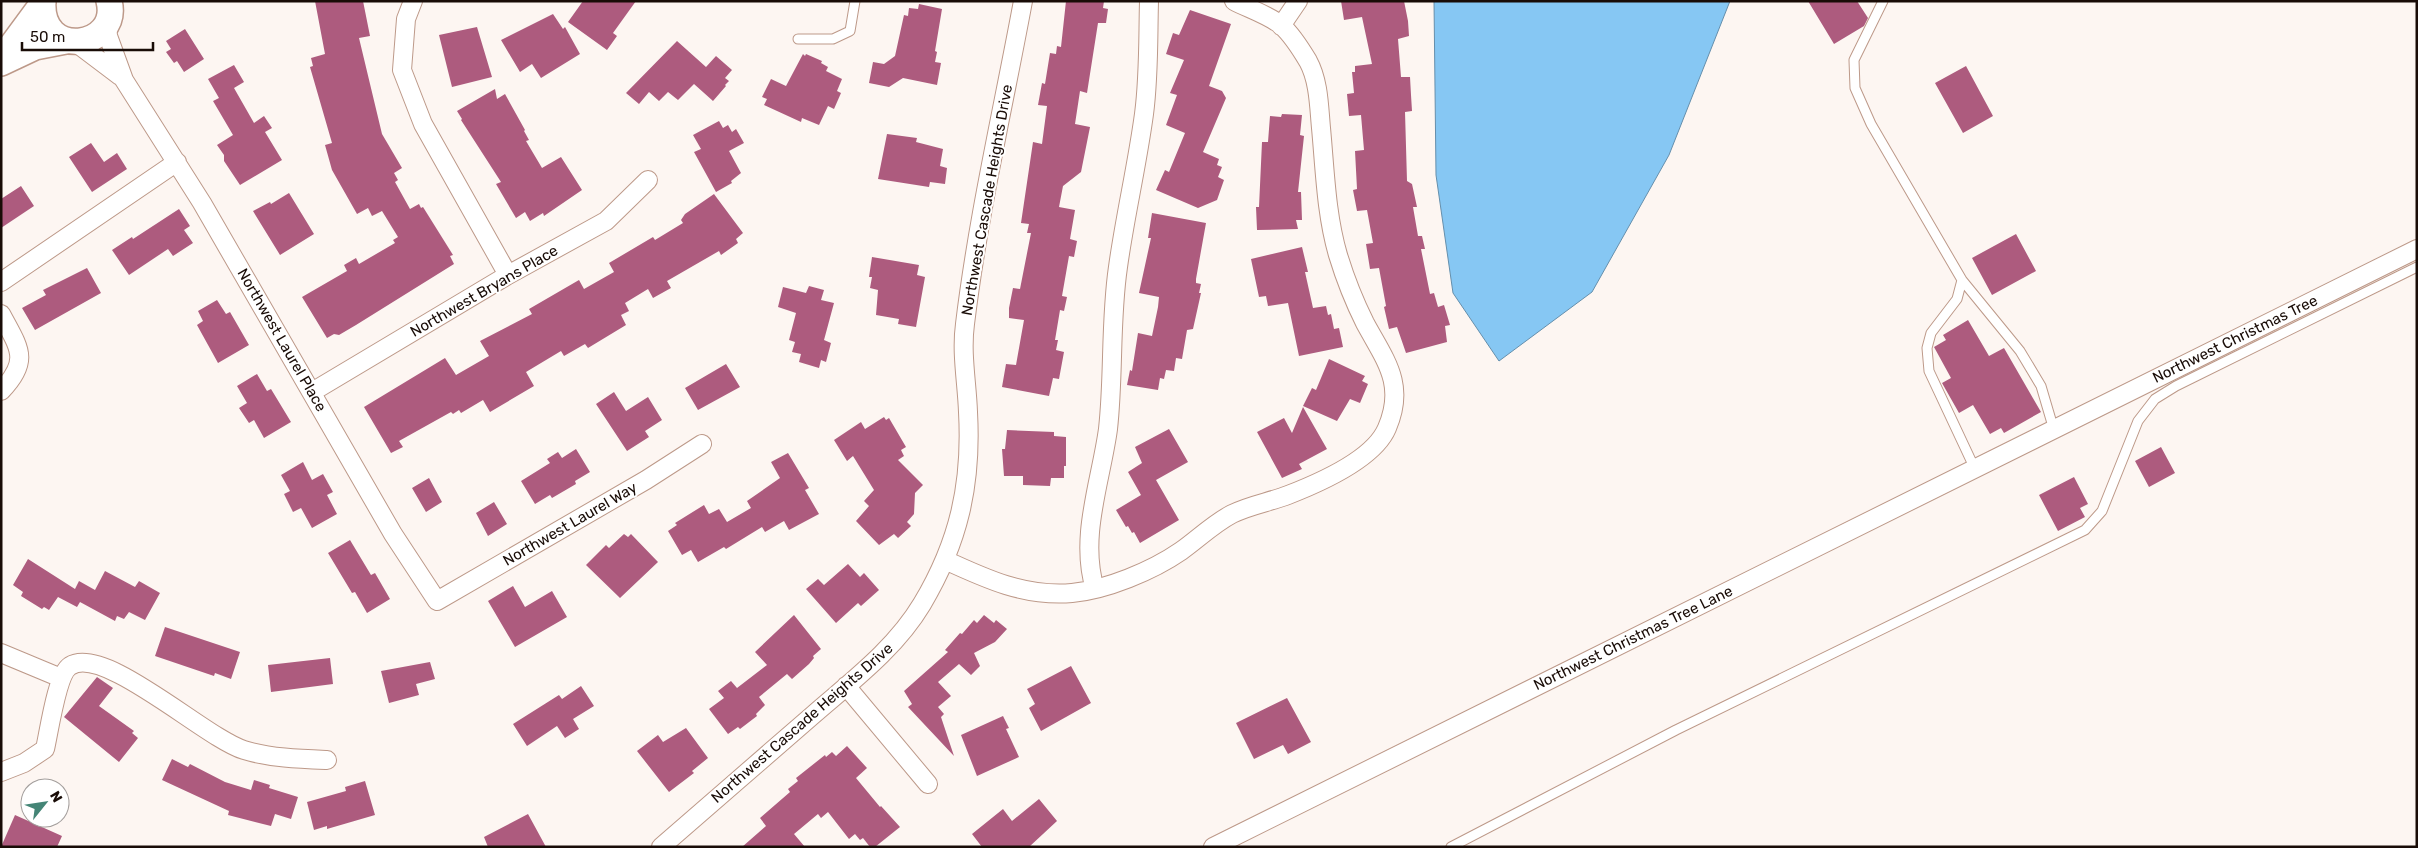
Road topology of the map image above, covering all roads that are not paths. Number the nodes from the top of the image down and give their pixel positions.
1 (413, 1) edge
2 (855, 1) edge
3 (1023, 1) edge
4 (1149, 1) edge
5 (1234, 1) edge
6 (1298, 1) edge
7 (1883, 1) edge
8 (43, 2) edge
9 (111, 10) edge
10 (1281, 26) junction
11 (798, 39) dead end
12 (71, 42) junction
13 (1, 62) edge
14 (124, 80) junction
15 (177, 162) junction
16 (648, 180) dead end
17 (2417, 249) edge
18 (2417, 267) edge
19 (508, 275) junction
20 (1962, 280) junction
21 (1, 282) edge
22 (1, 314) edge
23 (1, 392) edge
24 (312, 392) junction
25 (2054, 430) junction
26 (702, 444) dead end
27 (1975, 469) junction
28 (946, 560) junction
29 (1095, 589) junction
30 (437, 601) joint
31 (1, 653) edge
32 (61, 678) junction
33 (846, 686) junction
34 (327, 760) dead end
35 (1, 772) edge
36 (928, 784) dead end
37 (661, 847) edge
38 (1213, 847) edge
39 (1451, 847) edge

1 - 19 street
2 - 11 lane
3 - 28 street, Northwest Cascade Heights Drive
4 - 29 street
5 - 10 street
6 - 10 street
7 - 20 lane
8 - 12 main road
8 - 13 main road
9 - 12 main road
9 - 14 street, Northwest Laurel Place
10 - 29 street
12 - 13 main road
12 - 14 street, Northwest Laurel Place
14 - 15 street, Northwest Laurel Place
15 - 21 street
15 - 24 street, Northwest Laurel Place
16 - 19 street, Northwest Bryans Place
17 - 25 street, Northwest Christmas Tree
18 - 39 lane
19 - 24 street, Northwest Bryans Place
20 - 25 lane
20 - 27 lane
22 - 23 street
24 - 30 street, Northwest Laurel Place
25 - 27 street, Northwest Christmas Tree Lane
26 - 30 street, Northwest Laurel Way
27 - 38 street, Northwest Christmas Tree Lane
28 - 29 street
28 - 33 street, Northwest Cascade Heights Drive
31 - 32 street
32 - 34 street
32 - 35 street
33 - 36 street
33 - 37 street, Northwest Cascade Heights Drive

